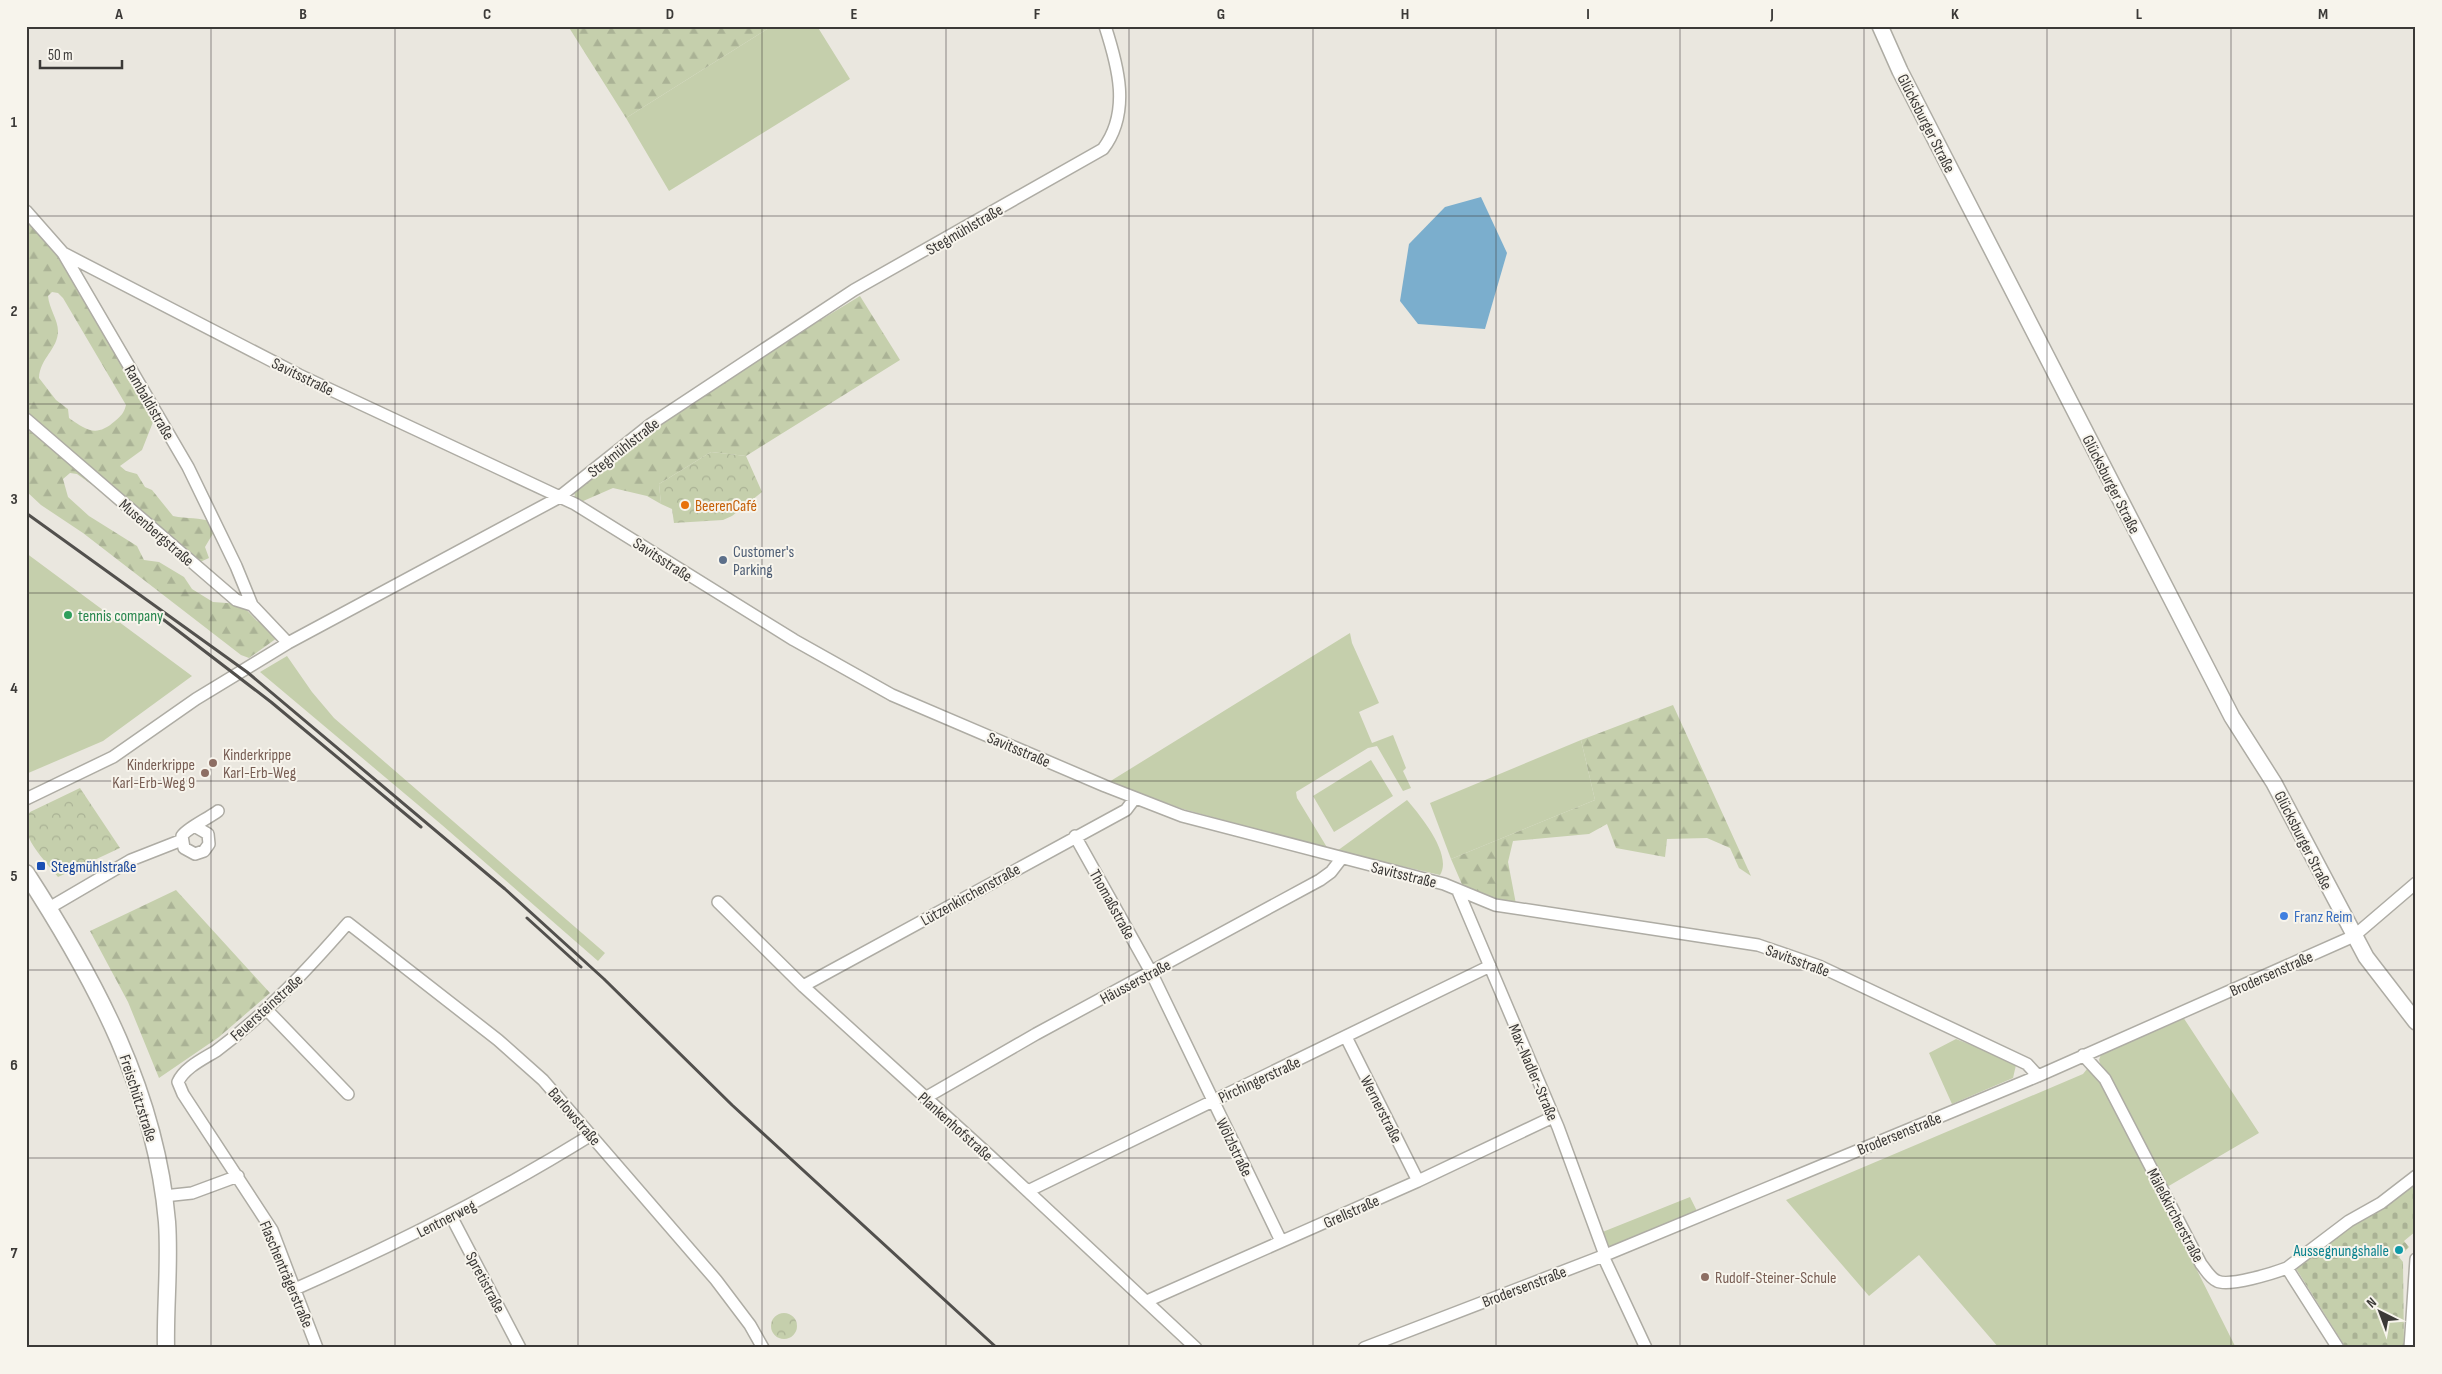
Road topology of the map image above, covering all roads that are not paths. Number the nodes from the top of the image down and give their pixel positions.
1 (1104, 26) edge
2 (1880, 26) edge
3 (26, 211) edge
4 (63, 253) junction
5 (26, 419) edge
6 (558, 498) junction
7 (252, 605) junction
8 (288, 643) junction
9 (1135, 798) junction
10 (26, 799) edge
11 (218, 811) dead end
12 (196, 827) junction
13 (1075, 836) junction
14 (182, 840) junction
15 (1341, 859) junction
16 (26, 874) edge
17 (2416, 883) edge
18 (1458, 892) junction
19 (718, 902) dead end
20 (48, 908) junction
21 (348, 923) joint
22 (2354, 936) junction
23 (1490, 966) junction
24 (1151, 972) junction
25 (802, 986) junction
26 (267, 1010) junction
27 (2416, 1022) edge
28 (1346, 1037) junction
29 (2084, 1055) junction
30 (2038, 1076) junction
31 (178, 1082) joint
32 (348, 1094) dead end
33 (925, 1098) junction
34 (1212, 1102) junction
35 (1553, 1117) junction
36 (592, 1135) junction
37 (238, 1176) junction
38 (2416, 1176) edge
39 (1418, 1181) junction
40 (1028, 1191) junction
41 (164, 1196) junction
42 (451, 1216) junction
43 (1281, 1241) junction
44 (1604, 1255) junction
45 (2416, 1259) edge
46 (2287, 1268) junction
47 (295, 1289) junction
48 (1147, 1301) junction
49 (166, 1348) edge
50 (318, 1348) edge
51 (520, 1348) edge
52 (763, 1348) edge
53 (1196, 1348) edge
54 (1364, 1348) edge
55 (1646, 1348) edge
56 (2338, 1348) edge
57 (2410, 1348) edge

1 - 6 street, Stegmühlstraße
2 - 22 street, Glücksburger Straße
3 - 4 street, Rambaldistraße
4 - 6 street, Savitsstraße
4 - 7 street, Rambaldistraße
5 - 7 street, Musenbergstraße
6 - 8 street, Stegmühlstraße
6 - 9 street, Savitsstraße
7 - 8 street, Musenbergstraße
8 - 10 street, Stegmühlstraße
9 - 13 street, Lützenkirchenstraße
9 - 15 street, Savitsstraße
11 - 12 street
12 - 14 street
12 - 14 street
13 - 24 street, Thomaßstraße
13 - 25 street, Lützenkirchenstraße
14 - 20 street
15 - 18 street, Savitsstraße
15 - 24 street, Häusserstraße
16 - 20 main road, Freischützstraße
17 - 22 street, Brodersenstraße
18 - 23 street, Max-Nadler-Straße
18 - 30 street, Savitsstraße
19 - 25 street, Plankenhofstraße
20 - 41 main road, Freischützstraße
21 - 26 street, Feuersteinstraße
21 - 36 street, Barlowstraße
22 - 27 street, Glücksburger Straße
22 - 29 street, Brodersenstraße
23 - 28 street, Pirchingerstraße
23 - 35 street, Max-Nadler-Straße
24 - 33 street, Häusserstraße
24 - 34 street, Wölzlstraße
25 - 33 street, Plankenhofstraße
26 - 31 street, Feuersteinstraße
26 - 32 street
28 - 34 street, Pirchingerstraße
28 - 39 street, Wernerstraße
29 - 30 street, Brodersenstraße
29 - 46 street, Mäleßkircherstraße
30 - 44 street, Brodersenstraße
31 - 37 street, Flaschenträgerstraße
33 - 40 street, Plankenhofstraße
34 - 40 street, Pirchingerstraße
34 - 43 street, Wölzlstraße
35 - 39 street, Grellstraße
35 - 44 street, Max-Nadler-Straße
36 - 42 street, Lentnerweg
36 - 52 street, Barlowstraße
37 - 41 street
37 - 47 street, Flaschenträgerstraße
38 - 46 street, Mäleßkircherstraße
39 - 43 street, Grellstraße
40 - 48 street, Plankenhofstraße
41 - 49 main road, Freischützstraße
42 - 47 street, Lentnerweg
42 - 51 street, Spretistraße
43 - 48 street, Grellstraße
44 - 54 street, Brodersenstraße
44 - 55 street, Max-Nadler-Straße
45 - 57 street
46 - 56 street
47 - 50 street, Flaschenträgerstraße
48 - 53 street, Plankenhofstraße

